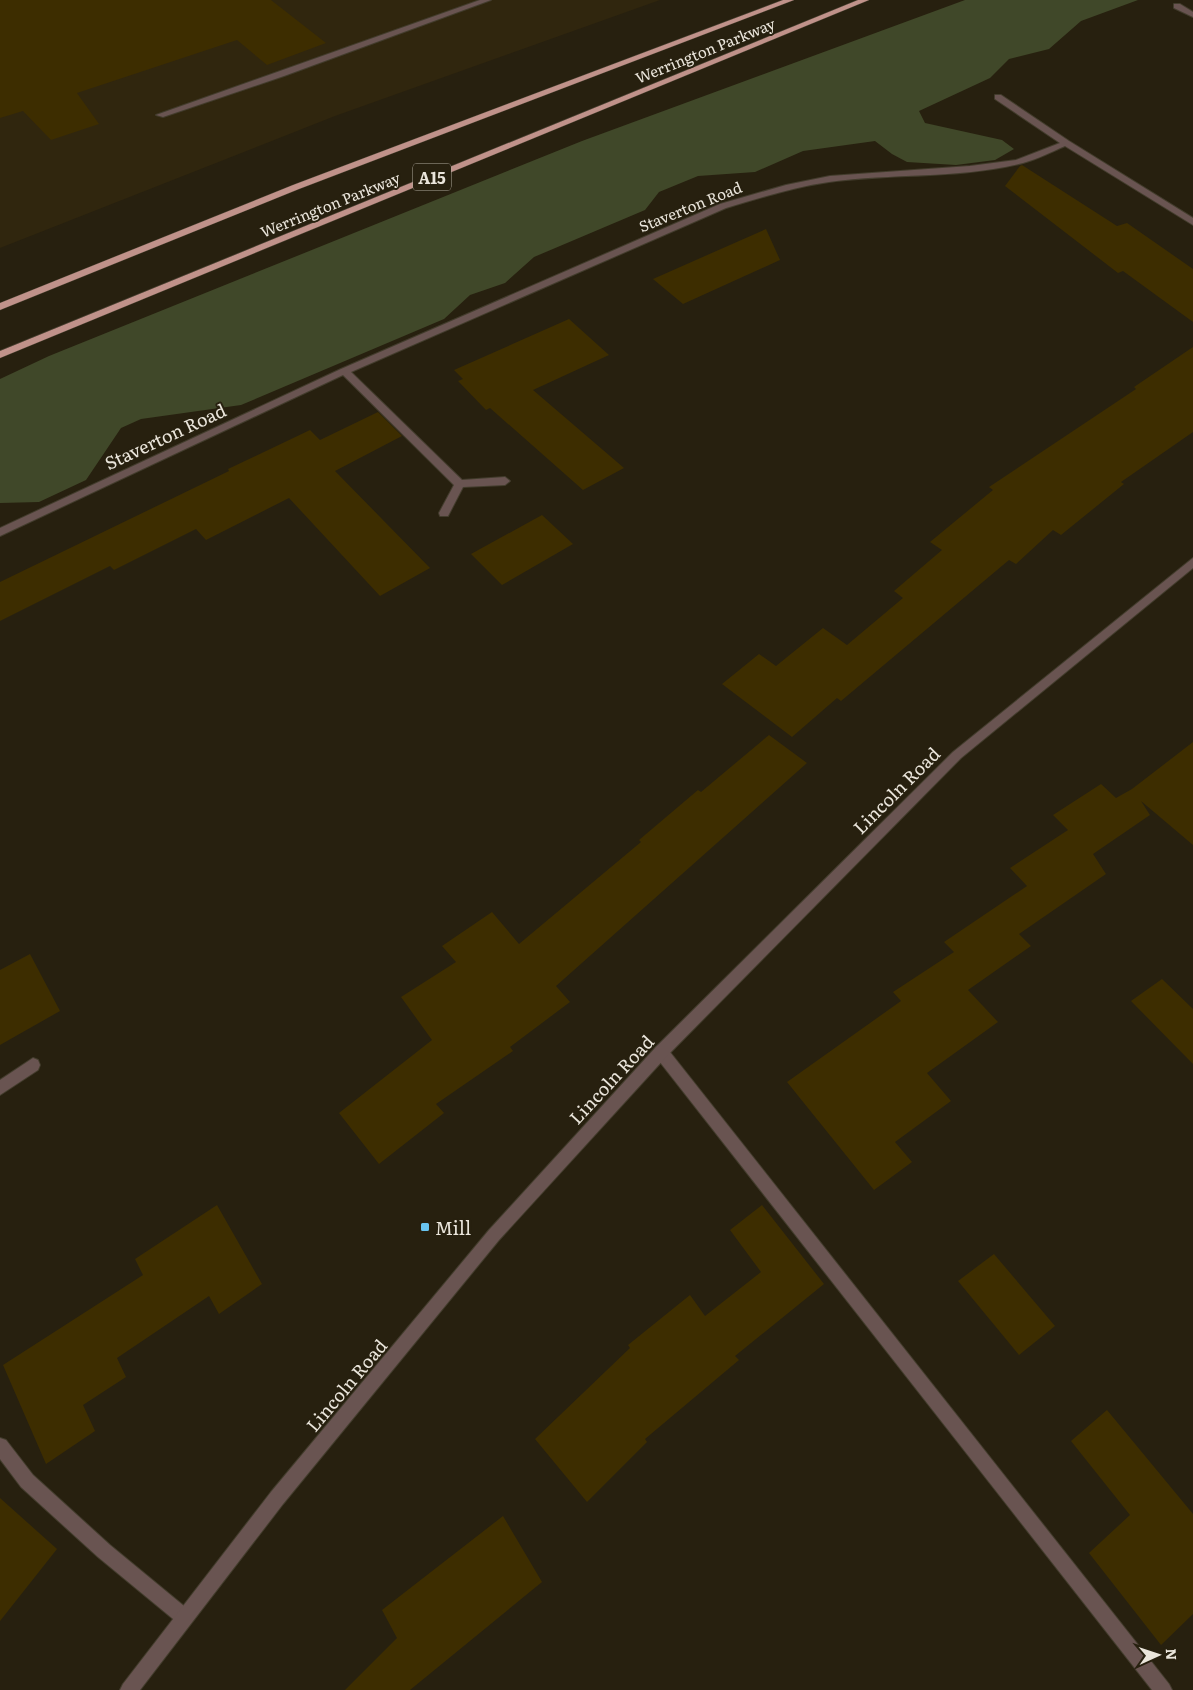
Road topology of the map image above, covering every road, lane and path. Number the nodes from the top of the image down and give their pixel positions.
1 (487, 0) edge
2 (790, 0) edge
3 (866, 0) edge
4 (1178, 6) dead end
5 (1193, 15) edge
6 (998, 97) dead end
7 (160, 115) dead end
8 (1066, 143) junction
9 (1193, 222) edge
10 (0, 307) edge
11 (0, 355) edge
12 (344, 370) junction
13 (505, 481) dead end
14 (460, 484) junction
15 (444, 513) dead end
16 (0, 532) edge
17 (1193, 562) edge
18 (661, 1052) junction
19 (33, 1065) dead end
20 (0, 1088) edge
21 (0, 1446) edge
22 (184, 1617) junction
23 (129, 1690) edge
24 (1163, 1690) edge

1 - 7 street
2 - 10 highway, Werrington Parkway / A15
3 - 11 highway, Werrington Parkway / A15
4 - 5 street
6 - 8 street
8 - 9 street
8 - 12 street, Staverton Road
12 - 14 street
12 - 16 street, Staverton Road
13 - 14 street
14 - 15 street
17 - 18 street, Lincoln Road
18 - 22 street, Lincoln Road
18 - 24 street
19 - 20 street
21 - 22 street
22 - 23 street, Lincoln Road

